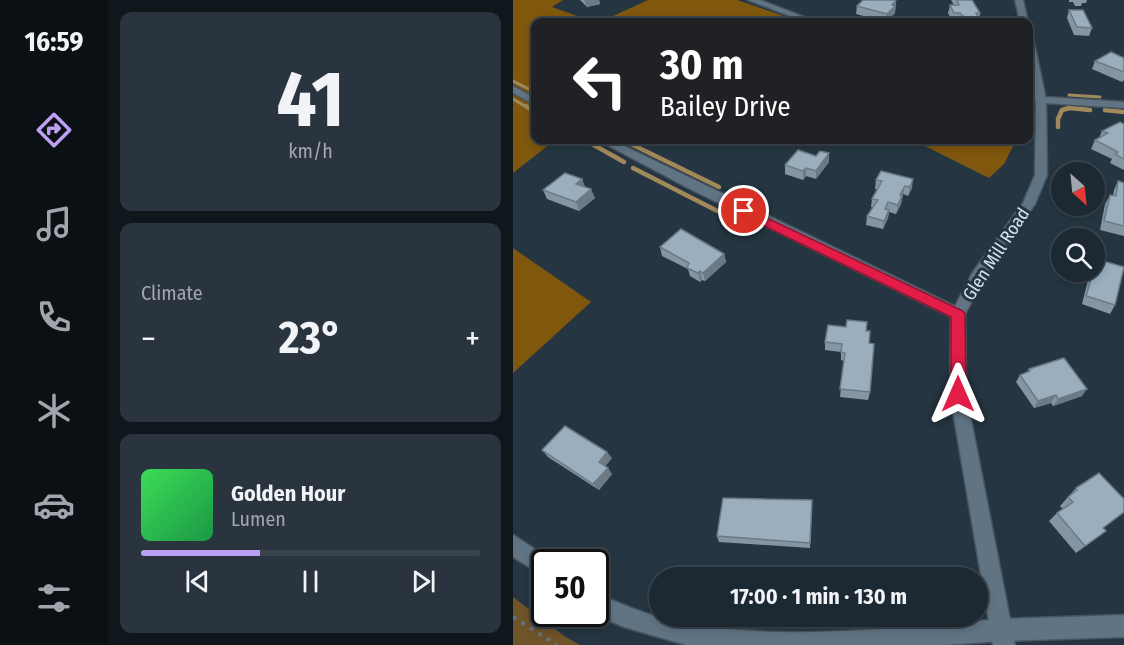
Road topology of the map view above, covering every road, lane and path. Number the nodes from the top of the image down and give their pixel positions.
1 (752, 0) edge
2 (1019, 0) edge
3 (802, 18) edge
4 (1023, 18) edge
5 (1033, 81) edge
6 (513, 89) edge
7 (531, 100) edge
8 (1035, 100) edge
9 (1124, 105) edge
10 (612, 144) edge
11 (958, 314) junction
12 (513, 545) edge
13 (531, 557) edge
14 (609, 612) edge
15 (513, 617) edge
16 (1124, 626) edge
17 (1002, 638) edge
18 (557, 645) edge

1 - 3 street
2 - 4 street
5 - 8 street, Glen Mill Road
6 - 7 street
8 - 9 street
8 - 11 street, Glen Mill Road
10 - 11 street
11 - 17 street, Glen Mill Road
12 - 13 street
14 - 17 street
15 - 18 path
16 - 17 street

